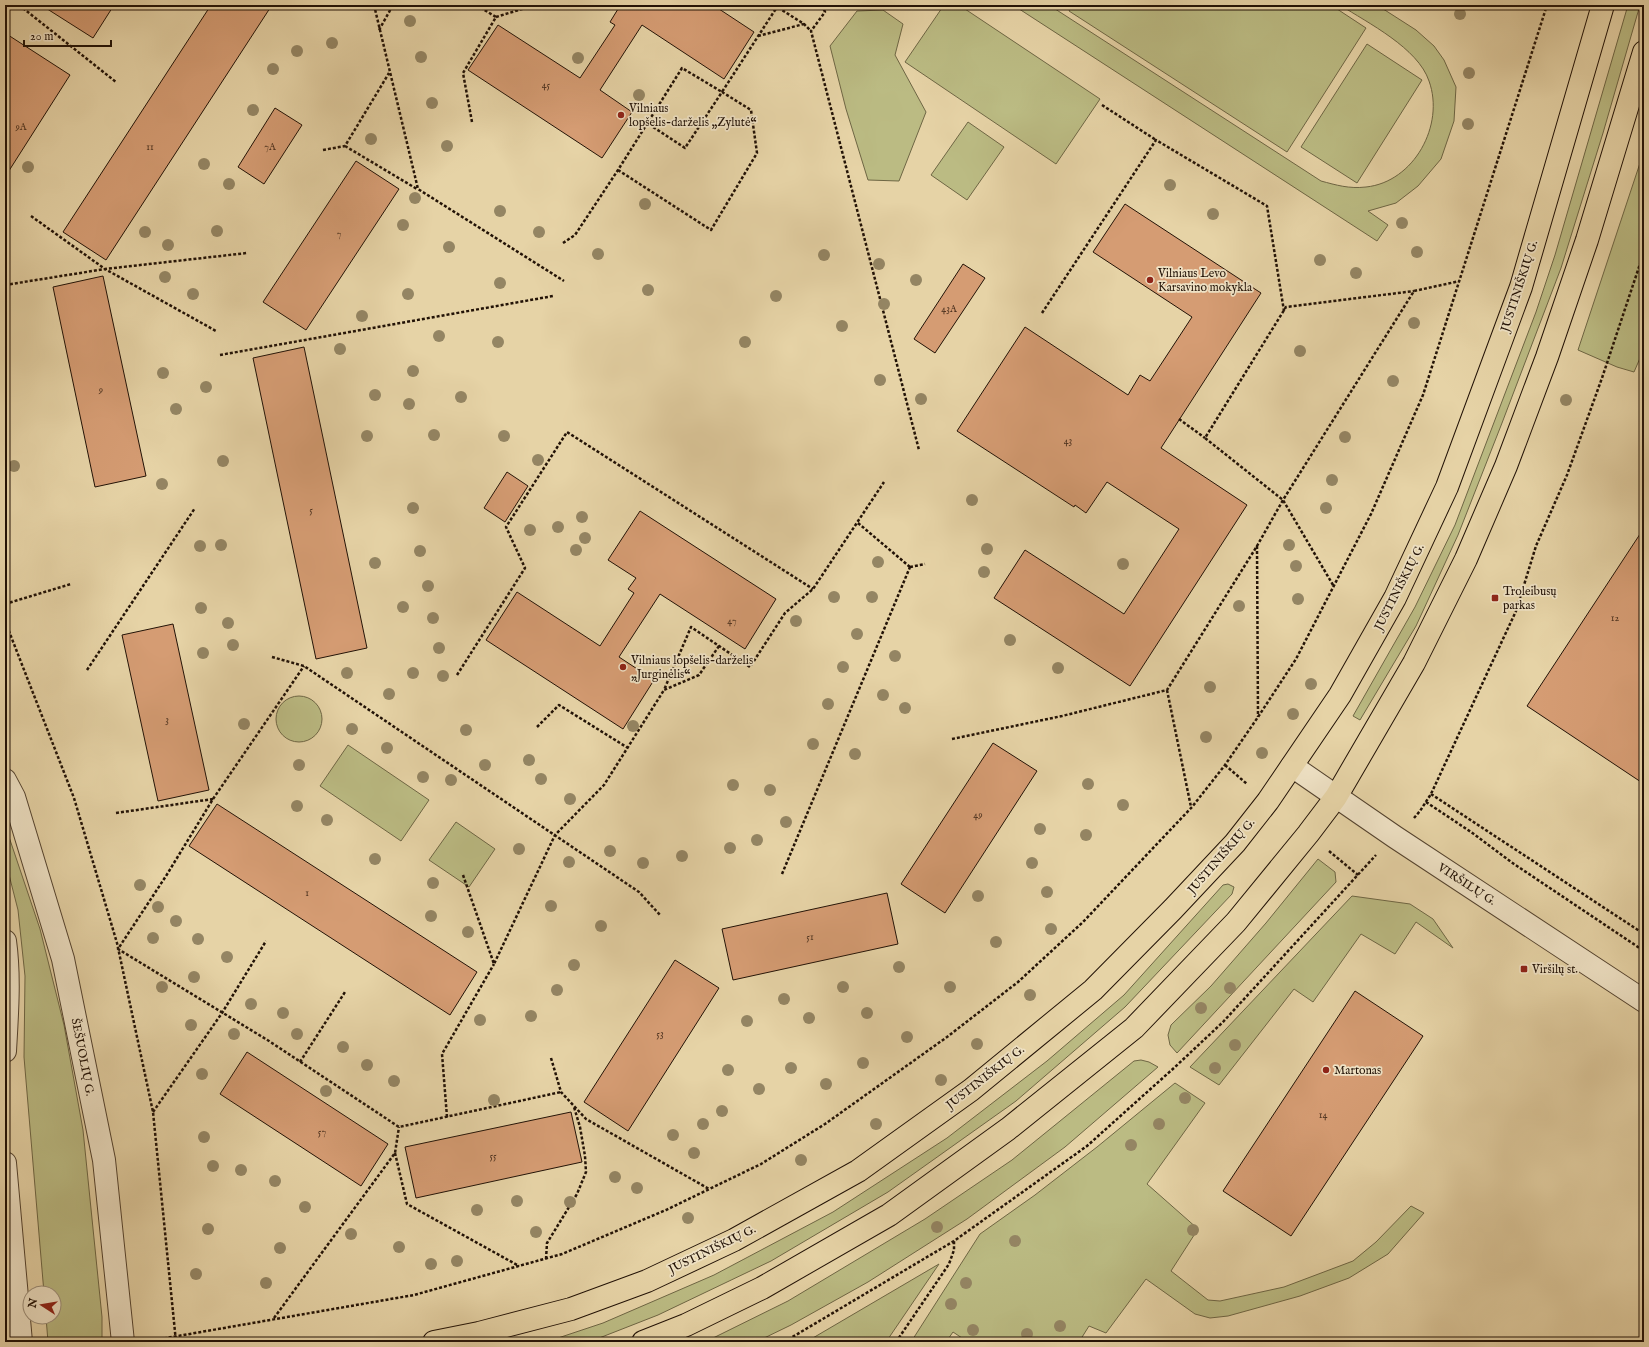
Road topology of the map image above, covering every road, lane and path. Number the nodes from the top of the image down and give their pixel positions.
1 (18, 5) edge
2 (374, 5) edge
3 (393, 5) edge
4 (476, 5) edge
5 (535, 5) edge
6 (822, 5) edge
7 (1547, 5) edge
8 (1603, 5) edge
9 (775, 6) edge
10 (496, 17) junction
11 (804, 24) junction
12 (379, 30) junction
13 (811, 31) junction
14 (758, 36) junction
15 (1644, 52) edge
16 (389, 73) junction
17 (116, 82) dead end
18 (722, 92) junction
19 (1102, 105) dead end
20 (472, 122) dead end
21 (647, 123) junction
22 (1156, 140) junction
23 (345, 146) junction
24 (323, 150) dead end
25 (618, 170) junction
26 (418, 189) junction
27 (31, 216) dead end
28 (563, 243) dead end
29 (247, 253) dead end
30 (105, 269) junction
31 (564, 281) dead end
32 (1460, 281) junction
33 (5, 285) edge
34 (1414, 291) junction
35 (553, 296) dead end
36 (1284, 312) junction
37 (1042, 314) dead end
38 (216, 331) dead end
39 (220, 355) dead end
40 (1179, 419) dead end
41 (1205, 438) junction
42 (919, 450) dead end
43 (884, 482) dead end
44 (1283, 500) junction
45 (195, 508) dead end
46 (858, 523) junction
47 (1257, 546) junction
48 (925, 564) dead end
49 (910, 568) junction
50 (70, 584) dead end
51 (1333, 585) junction
52 (813, 589) junction
53 (5, 604) edge
54 (5, 621) edge
55 (719, 646) junction
56 (272, 657) dead end
57 (304, 666) junction
58 (87, 670) dead end
59 (457, 675) dead end
60 (664, 690) junction
61 (1167, 690) junction
62 (1258, 717) junction
63 (536, 727) dead end
64 (952, 739) dead end
65 (628, 748) junction
66 (1292, 766) junction
67 (5, 780) edge
68 (1431, 794) dead end
69 (1336, 797) junction
70 (213, 799) junction
71 (1426, 802) dead end
72 (1192, 807) junction
73 (116, 813) dead end
74 (555, 835) junction
75 (782, 874) dead end
76 (464, 876) dead end
77 (660, 915) dead end
78 (1644, 934) edge
79 (266, 940) dead end
80 (5, 941) edge
81 (118, 949) junction
82 (1644, 951) edge
83 (494, 964) junction
84 (345, 992) dead end
85 (1644, 1001) edge
86 (222, 1012) junction
87 (5, 1051) edge
88 (551, 1058) dead end
89 (300, 1062) junction
90 (561, 1092) junction
91 (573, 1106) junction
92 (153, 1112) junction
93 (447, 1117) junction
94 (399, 1127) junction
95 (395, 1153) junction
96 (5, 1163) edge
97 (709, 1189) junction
98 (954, 1241) dead end
99 (546, 1259) junction
100 (519, 1266) junction
101 (273, 1318) junction
102 (176, 1336) junction
103 (21, 1342) edge
104 (123, 1342) edge
105 (143, 1342) edge
106 (176, 1342) edge
107 (434, 1342) edge
108 (643, 1342) edge
109 (896, 1342) edge

1 - 17 path
2 - 12 path
3 - 12 path
4 - 10 path
5 - 10 path
6 - 13 path
7 - 32 path
8 - 66 main road, JUSTINIŠKIŲ G.
9 - 11 path
9 - 14 path
10 - 20 path
11 - 13 path
11 - 14 path
12 - 16 path
13 - 42 path
14 - 18 path
15 - 69 main road
16 - 23 path
16 - 26 path
18 - 21 path
18 - 21 path
18 - 25 path
19 - 22 path
21 - 25 path
22 - 36 path
22 - 37 path
23 - 24 path
23 - 26 path
25 - 28 path
26 - 31 path
27 - 30 path
29 - 30 path
30 - 33 path
30 - 38 path
32 - 34 path
32 - 51 path
34 - 36 path
34 - 44 path
35 - 39 path
36 - 41 path
40 - 41 path
41 - 44 path
43 - 46 path
44 - 47 path
44 - 51 path
45 - 58 path
46 - 49 path
46 - 52 path
47 - 61 path
47 - 62 path
48 - 49 path
49 - 75 path
50 - 53 path
51 - 62 path
52 - 55 path
52 - 59 path
54 - 81 path
55 - 60 path
55 - 60 path
56 - 57 path
57 - 70 path
57 - 74 path
60 - 65 path
61 - 64 path
61 - 72 path
62 - 72 path
63 - 65 path
65 - 74 path
66 - 69 street, VIRŠILŲ G.
66 - 107 main road, JUSTINIŠKIŲ G.
67 - 104 street, ŠEŠUOLIŲ G.
68 - 78 path
69 - 85 street, VIRŠILŲ G.
69 - 108 main road
70 - 73 path
70 - 81 path
71 - 82 path
72 - 97 path
74 - 77 path
74 - 83 path
76 - 83 path
79 - 86 path
80 - 87 street
81 - 86 path
81 - 92 path
83 - 93 path
84 - 89 path
86 - 89 path
86 - 92 path
88 - 90 path
89 - 94 path
90 - 91 path
90 - 93 path
91 - 97 path
91 - 99 path
92 - 102 path
93 - 94 path
94 - 95 path
95 - 100 path
95 - 101 path
96 - 103 street
97 - 99 path
98 - 109 path
99 - 100 path
100 - 101 path
101 - 102 path
102 - 105 path
102 - 106 path

